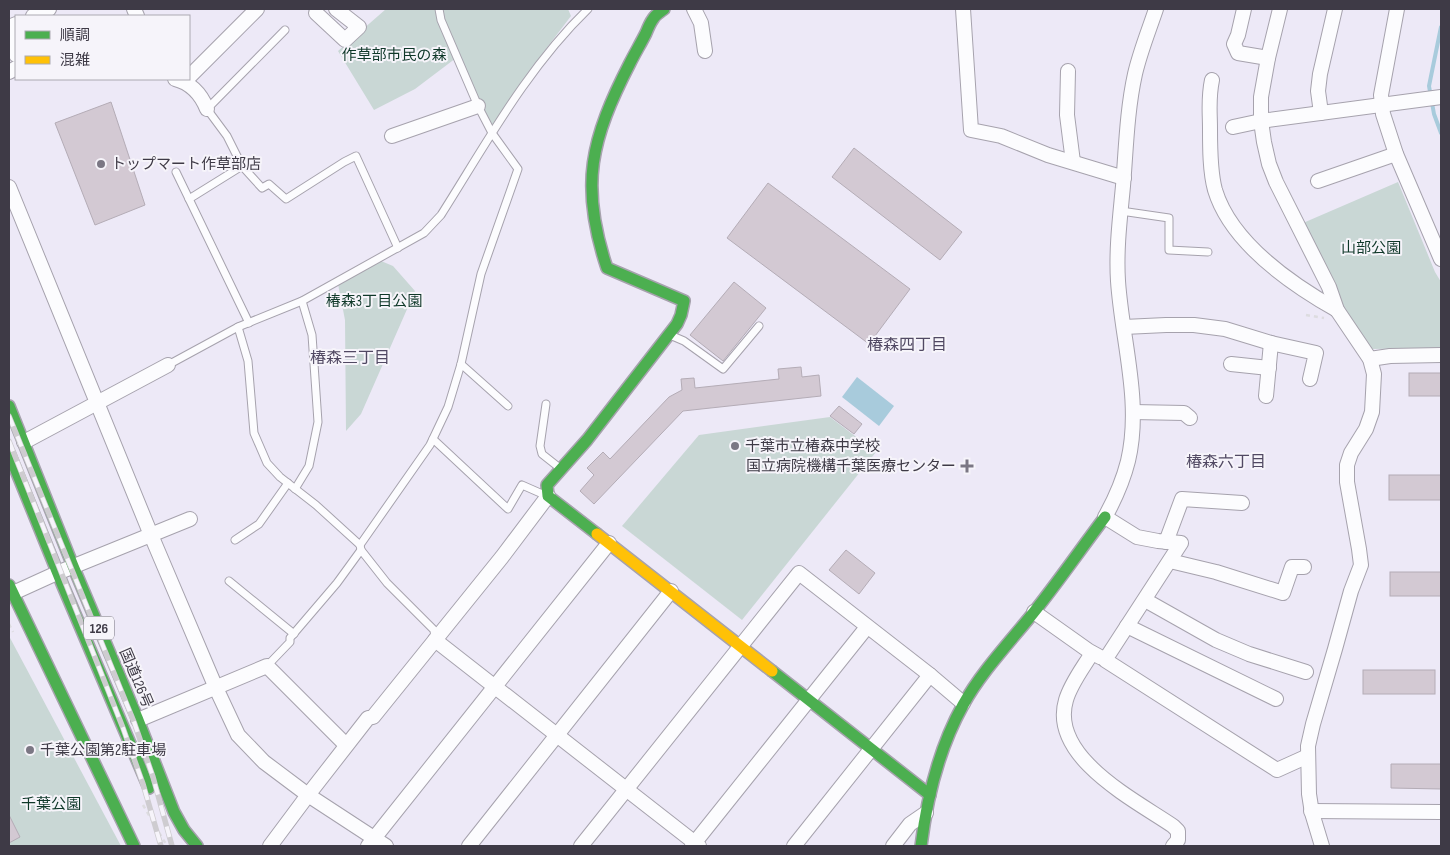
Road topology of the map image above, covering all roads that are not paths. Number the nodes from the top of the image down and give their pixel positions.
1 (49, 9) edge
2 (257, 9) edge
3 (336, 9) edge
4 (438, 9) edge
5 (588, 9) edge
6 (664, 9) edge
7 (694, 9) edge
8 (962, 9) edge
9 (1156, 9) edge
10 (1244, 9) edge
11 (1280, 9) edge
12 (1335, 9) edge
13 (1397, 9) edge
14 (316, 13) dead end
15 (35, 15) edge
16 (284, 30) dead end
17 (9, 36) edge
18 (705, 51) dead end
19 (15, 52) edge
20 (1268, 58) junction
21 (1068, 71) dead end
22 (190, 73) edge
23 (185, 80) edge
24 (1212, 80) dead end
25 (1441, 96) edge
26 (1382, 104) junction
27 (478, 106) junction
28 (207, 108) junction
29 (1321, 112) junction
30 (1261, 121) junction
31 (1233, 127) dead end
32 (492, 134) junction
33 (392, 136) dead end
34 (1396, 154) junction
35 (1073, 162) junction
36 (242, 166) junction
37 (176, 172) dead end
38 (1124, 178) junction
39 (1318, 181) dead end
40 (9, 187) edge
41 (189, 199) junction
42 (1121, 211) junction
43 (398, 248) junction
44 (1208, 252) dead end
45 (1441, 259) edge
46 (302, 302) junction
47 (1337, 310) junction
48 (249, 323) junction
49 (759, 326) dead end
50 (238, 327) junction
51 (1124, 327) junction
52 (669, 334) junction
53 (1271, 343) junction
54 (1441, 355) edge
55 (1370, 358) junction
56 (461, 364) junction
57 (1232, 364) dead end
58 (168, 365) joint
59 (1269, 368) junction
60 (1310, 379) dead end
61 (1266, 396) dead end
62 (98, 402) junction
63 (546, 404) dead end
64 (9, 406) edge
65 (508, 406) dead end
66 (1133, 412) junction
67 (1190, 418) dead end
68 (433, 439) junction
69 (24, 442) junction
70 (9, 453) edge
71 (561, 470) junction
72 (288, 483) junction
73 (295, 489) junction
74 (548, 496) junction
75 (1242, 503) dead end
76 (1105, 517) junction
77 (190, 520) dead end
78 (151, 535) junction
79 (235, 540) dead end
80 (1166, 542) junction
81 (608, 543) junction
82 (360, 548) junction
83 (1170, 561) junction
84 (73, 566) junction
85 (1304, 567) dead end
86 (57, 573) junction
87 (229, 581) dead end
88 (11, 589) edge
89 (671, 592) junction
90 (1145, 600) junction
91 (1034, 612) junction
92 (867, 626) junction
93 (1127, 626) junction
94 (294, 634) junction
95 (436, 640) junction
96 (742, 647) junction
97 (1092, 653) junction
98 (1105, 660) junction
99 (267, 666) junction
100 (1306, 672) dead end
101 (930, 675) junction
102 (494, 686) junction
103 (216, 688) junction
104 (1276, 699) dead end
105 (810, 700) junction
106 (963, 703) junction
107 (138, 720) junction
108 (557, 735) junction
109 (346, 745) junction
110 (872, 748) junction
111 (1308, 756) junction
112 (626, 789) junction
113 (308, 795) junction
114 (930, 795) junction
115 (152, 796) dead end
116 (1311, 810) junction
117 (1441, 812) edge
118 (926, 813) junction
119 (371, 842) edge
120 (695, 845) edge
121 (134, 846) edge
122 (197, 846) edge
123 (270, 846) edge
124 (386, 846) edge
125 (469, 846) edge
126 (581, 846) edge
127 (794, 846) edge
128 (893, 846) edge
129 (921, 846) edge
130 (1173, 846) edge
131 (1322, 846) edge

1 - 15 street
2 - 22 street
3 - 14 street
4 - 27 lane
5 - 32 lane
6 - 52 main road
7 - 18 street
8 - 35 street
9 - 38 street
10 - 20 street
11 - 20 street
12 - 29 street
13 - 26 street
16 - 28 lane
17 - 19 street
20 - 30 street
21 - 35 street
23 - 28 street
24 - 47 street
25 - 26 street
26 - 29 street
26 - 34 street
27 - 32 lane
27 - 33 street
28 - 36 lane
29 - 30 street
30 - 31 street
30 - 47 street
32 - 43 lane
32 - 56 lane
34 - 39 street
34 - 45 street
35 - 38 street
36 - 41 lane
36 - 43 lane
37 - 41 lane
38 - 42 street
40 - 62 street
41 - 48 lane
42 - 44 lane
42 - 51 street
43 - 46 lane
46 - 48 lane
46 - 73 lane
47 - 55 street
48 - 50 lane
49 - 52 lane
50 - 58 lane
50 - 72 lane
51 - 53 street
51 - 66 street
52 - 71 main road
53 - 59 street
53 - 60 street
54 - 55 street
55 - 111 street
56 - 65 lane
56 - 68 lane
57 - 59 street
58 - 62 street
59 - 61 street
62 - 69 street
62 - 78 street
63 - 71 lane
64 - 69 main road, 国道126号 / 126
66 - 67 street
66 - 76 street
68 - 74 lane
68 - 82 lane
69 - 84 main road, 国道126号 / 126
70 - 86 main road, 126
71 - 74 main road
72 - 73 lane
72 - 79 lane
73 - 82 lane
74 - 81 main road
74 - 95 street
75 - 80 street
76 - 80 street
76 - 91 main road
77 - 78 street
78 - 84 street
78 - 103 street
80 - 83 street
81 - 89 main road
81 - 102 street
82 - 94 lane
82 - 95 lane
83 - 85 street
83 - 90 street
84 - 86 street
84 - 107 main road, 国道126号 / 126
86 - 88 street
86 - 115 main road, 126
87 - 94 lane
88 - 121 main road
89 - 96 main road
89 - 108 street
90 - 93 street
90 - 100 street
91 - 97 street
91 - 106 main road
92 - 96 street
92 - 101 street
92 - 105 street
93 - 98 street
93 - 104 street
94 - 99 lane
95 - 102 street
95 - 109 street
96 - 105 main road
96 - 112 street
97 - 98 street
97 - 130 street
98 - 111 street
99 - 103 street
99 - 109 street
101 - 106 street
101 - 110 street
102 - 108 street
102 - 119 street
103 - 107 street
103 - 113 street
105 - 110 main road
105 - 120 street
106 - 114 main road
107 - 122 main road, 国道126号 / 126
108 - 112 street
108 - 125 street
109 - 113 street
110 - 114 main road
110 - 127 street
111 - 116 street
112 - 120 street
112 - 126 street
113 - 119 street
113 - 123 street
114 - 118 main road
116 - 117 street
116 - 131 street
118 - 128 street
118 - 129 main road
119 - 124 street

